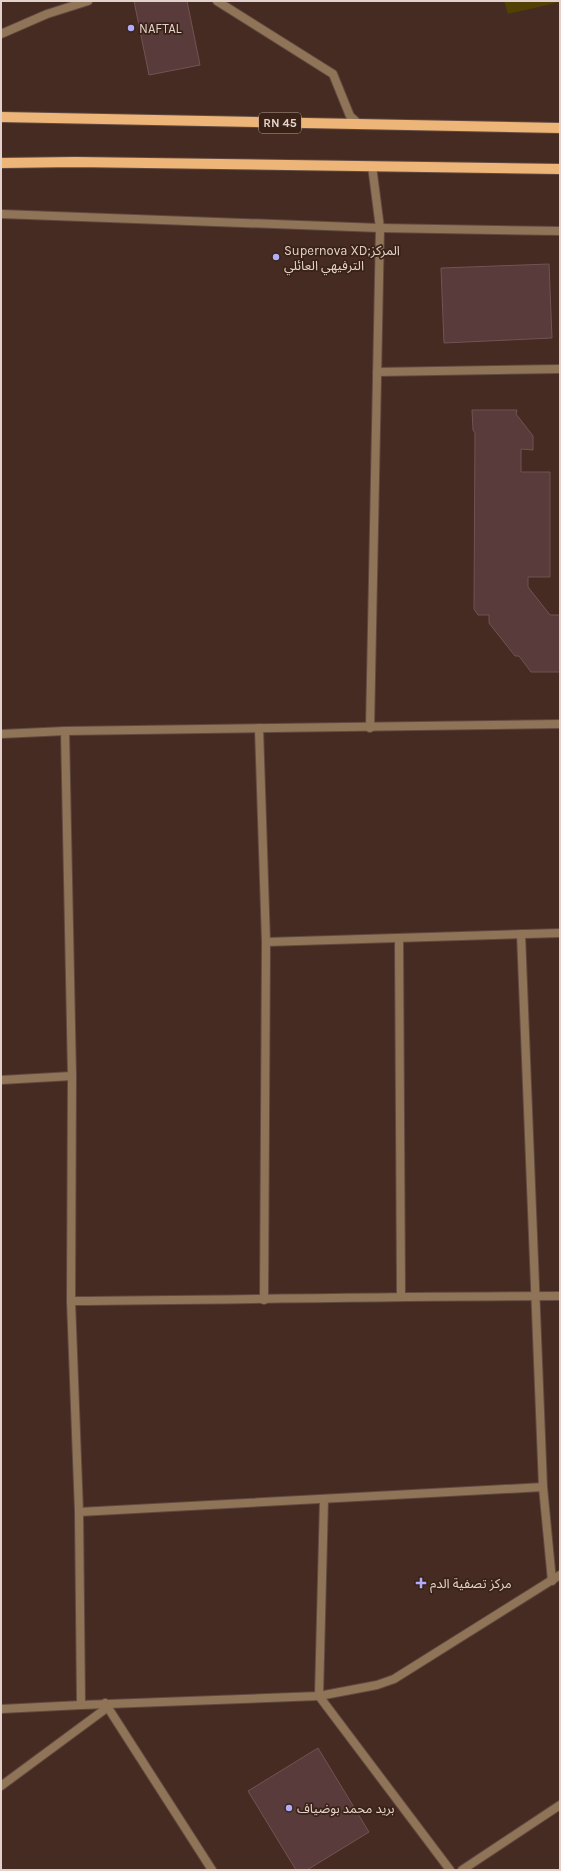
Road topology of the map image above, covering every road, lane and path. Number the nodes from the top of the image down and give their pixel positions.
1 (88, 1) edge
2 (217, 1) edge
3 (1, 34) edge
4 (1, 117) edge
5 (360, 125) junction
6 (560, 128) edge
7 (1, 163) edge
8 (372, 166) junction
9 (560, 169) edge
10 (1, 214) edge
11 (380, 228) junction
12 (560, 231) edge
13 (560, 370) edge
14 (377, 372) junction
15 (560, 724) edge
16 (259, 728) junction
17 (370, 728) junction
18 (65, 731) junction
19 (1, 734) edge
20 (560, 933) edge
21 (521, 934) junction
22 (399, 938) junction
23 (266, 942) junction
24 (72, 1076) junction
25 (1, 1080) edge
26 (401, 1296) junction
27 (537, 1296) junction
28 (560, 1296) edge
29 (264, 1300) junction
30 (71, 1301) junction
31 (543, 1486) junction
32 (324, 1499) junction
33 (78, 1512) junction
34 (560, 1575) edge
35 (552, 1581) junction
36 (319, 1696) junction
37 (106, 1705) junction
38 (81, 1706) junction
39 (1, 1709) edge
40 (1, 1786) edge
41 (560, 1805) edge
42 (212, 1870) edge
43 (450, 1870) edge
44 (462, 1870) edge

1 - 3 street
2 - 5 street
4 - 5 main road, RN 45
5 - 6 main road, RN 45
7 - 8 main road
8 - 9 main road
8 - 11 street
10 - 11 street
11 - 12 street
11 - 14 street
13 - 14 street
14 - 17 street
15 - 17 street
16 - 17 street
16 - 18 street
16 - 23 street
18 - 19 street
18 - 24 street
20 - 21 street
21 - 22 street
21 - 27 street
22 - 23 street
22 - 26 street
23 - 29 street
24 - 25 street
24 - 30 street
26 - 27 street
26 - 29 street
27 - 28 street
27 - 31 street
29 - 30 street
30 - 33 street
31 - 32 street
31 - 35 street
32 - 33 street
32 - 36 street
33 - 38 street
34 - 35 street
35 - 36 street
36 - 37 street
36 - 43 street
37 - 38 street
37 - 40 street
37 - 42 street
38 - 39 street
41 - 44 street

